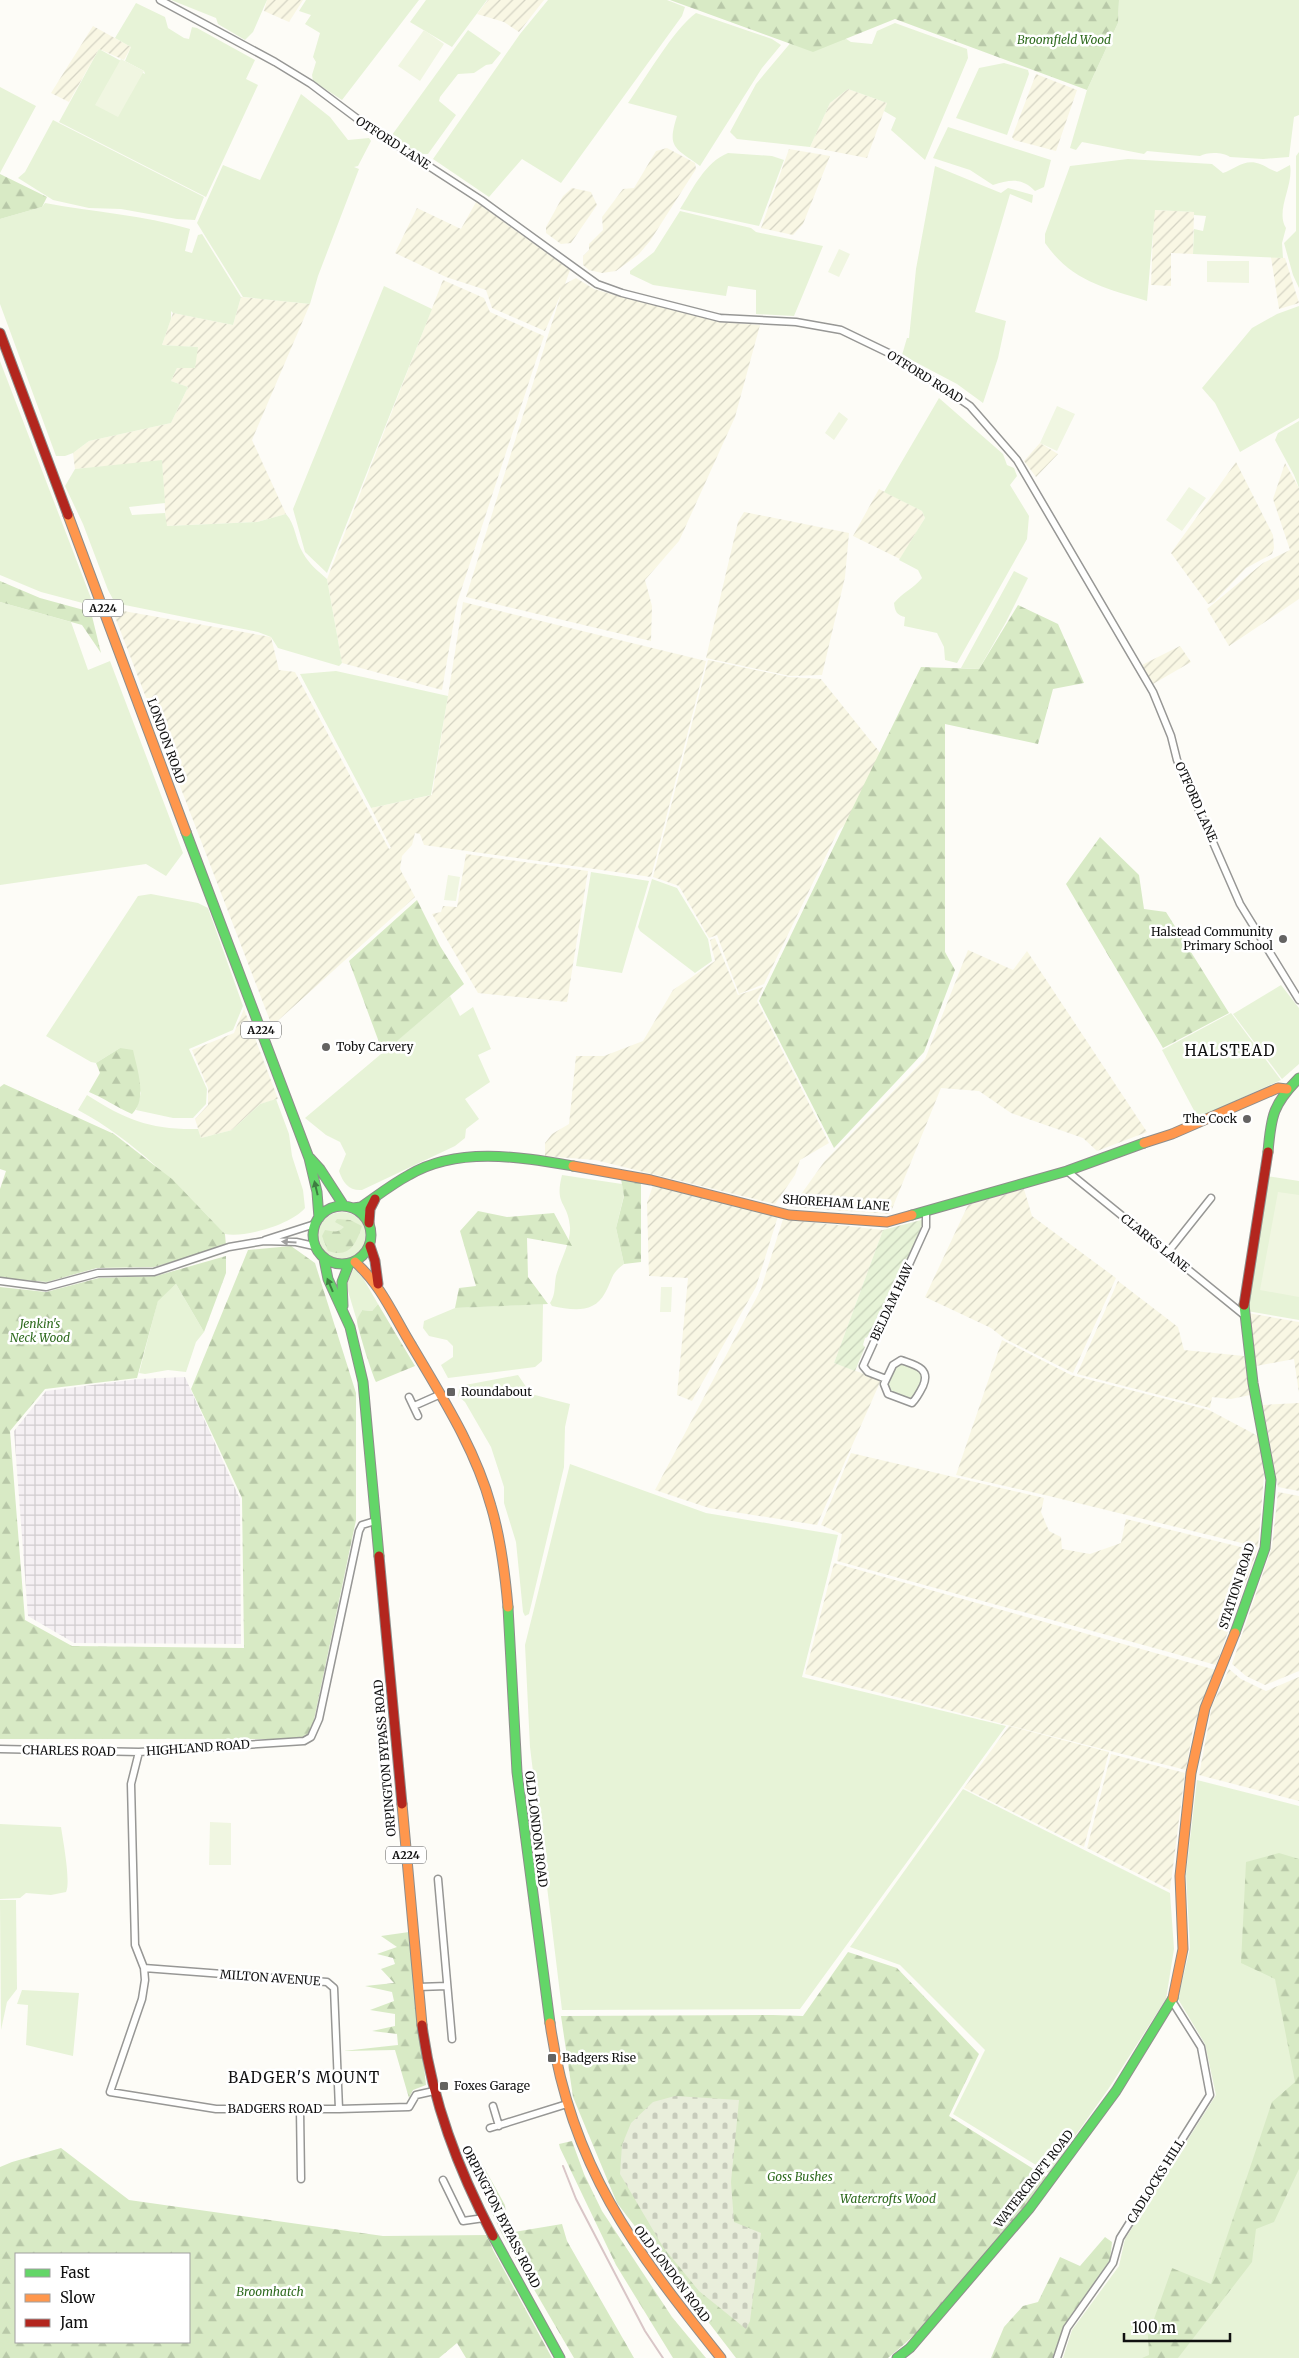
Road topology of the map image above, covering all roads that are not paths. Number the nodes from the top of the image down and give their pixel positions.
1 (160, 0) edge
2 (622, 293) joint
3 (0, 333) edge
4 (1099, 602) joint
5 (1299, 1000) edge
6 (1299, 1078) edge
7 (1287, 1089) junction
8 (309, 1158) junction
9 (1067, 1171) junction
10 (377, 1197) junction
11 (1211, 1198) dead end
12 (348, 1207) junction
13 (926, 1212) junction
14 (317, 1221) junction
15 (369, 1223) junction
16 (264, 1241) junction
17 (314, 1246) junction
18 (370, 1246) junction
19 (1168, 1252) junction
20 (324, 1259) junction
21 (352, 1263) junction
22 (0, 1281) edge
23 (378, 1284) junction
24 (343, 1309) junction
25 (1244, 1315) junction
26 (886, 1379) junction
27 (441, 1394) junction
28 (409, 1397) dead end
29 (414, 1406) junction
30 (418, 1416) dead end
31 (375, 1521) junction
32 (0, 1749) edge
33 (139, 1752) junction
34 (438, 1879) dead end
35 (144, 1968) junction
36 (447, 1986) junction
37 (418, 1987) junction
38 (1172, 2000) junction
39 (452, 2039) dead end
40 (434, 2091) junction
41 (110, 2092) joint
42 (567, 2104) junction
43 (493, 2106) dead end
44 (339, 2109) junction
45 (300, 2110) junction
46 (499, 2126) junction
47 (490, 2128) dead end
48 (301, 2179) dead end
49 (442, 2180) dead end
50 (484, 2218) junction
51 (560, 2358) edge
52 (721, 2358) edge
53 (897, 2358) edge
54 (1057, 2358) edge

1 - 2 street, OTFORD LANE
2 - 4 street, OTFORD ROAD
3 - 8 street, LONDON ROAD / A224
4 - 5 street, OTFORD LANE
6 - 7 street
7 - 9 street, SHOREHAM LANE
7 - 25 street, STATION ROAD
8 - 12 street, LONDON ROAD / A224
14 -> 8 street, LONDON ROAD / A224
9 - 13 street, SHOREHAM LANE
9 - 19 street, CLARKS LANE
10 - 12 street, SHOREHAM LANE
10 - 13 street, SHOREHAM LANE
10 - 15 street
11 - 19 street
12 - 14 street
12 - 15 street
13 - 26 street, BELDAM HAW
14 - 16 street
14 - 17 street
15 - 18 street
17 -> 16 street
16 - 22 street
17 - 20 street
18 - 21 street
18 - 23 street, OLD LONDON ROAD
19 - 25 street, CLARKS LANE
20 - 21 street
24 -> 20 street, ORPINGTON BYPASS ROAD / A224
21 - 23 street, OLD LONDON ROAD
21 - 24 street, ORPINGTON BYPASS ROAD / A224
23 - 27 street, OLD LONDON ROAD
24 - 31 street, ORPINGTON BYPASS ROAD / A224
25 - 38 street, STATION ROAD
26 - 26 street
27 - 29 street
27 - 42 street, OLD LONDON ROAD
28 - 29 street
29 - 30 street
31 - 33 street, HIGHLAND ROAD
31 - 37 street, ORPINGTON BYPASS ROAD / A224
32 - 33 street, CHARLES ROAD
33 - 35 street, HIGHLAND ROAD
34 - 36 street
35 - 41 street, HIGHLAND ROAD
35 - 44 street, MILTON AVENUE
36 - 37 street
36 - 39 street
37 - 40 street, ORPINGTON BYPASS ROAD / A224
38 - 53 street, WATERCROFT ROAD
38 - 54 street, CADLOCKS HILL
40 - 44 street, BADGERS ROAD
40 - 50 street, ORPINGTON BYPASS ROAD / A224
41 - 45 street, BADGERS ROAD
42 - 46 street
42 - 52 street, OLD LONDON ROAD
43 - 46 street
44 - 45 street, BADGERS ROAD
45 - 48 street
46 - 47 street
49 - 50 street
50 - 51 street, ORPINGTON BYPASS ROAD / A224

